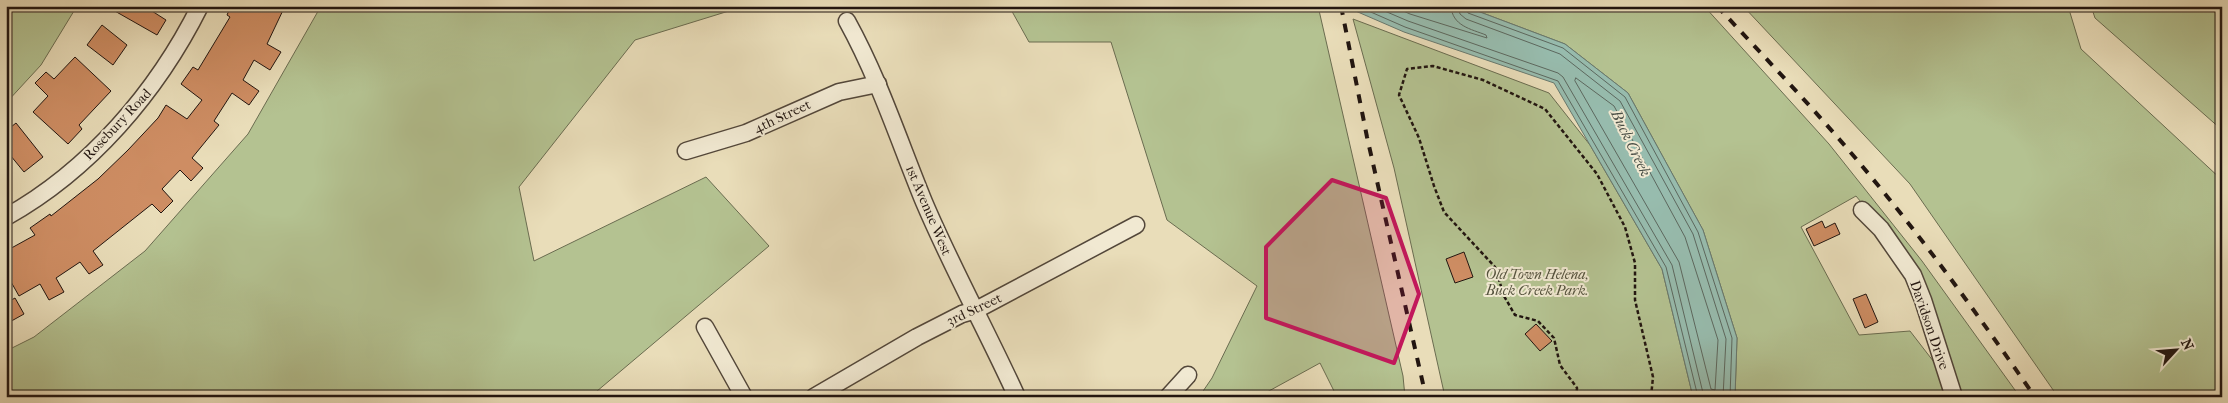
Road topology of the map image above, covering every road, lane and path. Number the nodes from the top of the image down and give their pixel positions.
1 (200, 6) edge
2 (847, 21) dead end
3 (878, 84) junction
4 (686, 151) dead end
5 (1862, 210) dead end
6 (6, 217) edge
7 (1136, 225) dead end
8 (976, 310) junction
9 (705, 327) dead end
10 (1188, 375) dead end
11 (744, 397) edge
12 (814, 397) edge
13 (1017, 397) edge
14 (1168, 397) edge
15 (1576, 397) edge
16 (1652, 397) edge
17 (1954, 397) edge

1 - 6 street, Rosebury Road
2 - 3 street, 1st Avenue West
3 - 4 street, 4th Street
3 - 8 street, 1st Avenue West
5 - 17 street, Davidson Drive
7 - 8 street, 3rd Street
8 - 12 street, 3rd Street
8 - 13 street, 1st Avenue West
9 - 11 street
10 - 14 street
15 - 16 path

